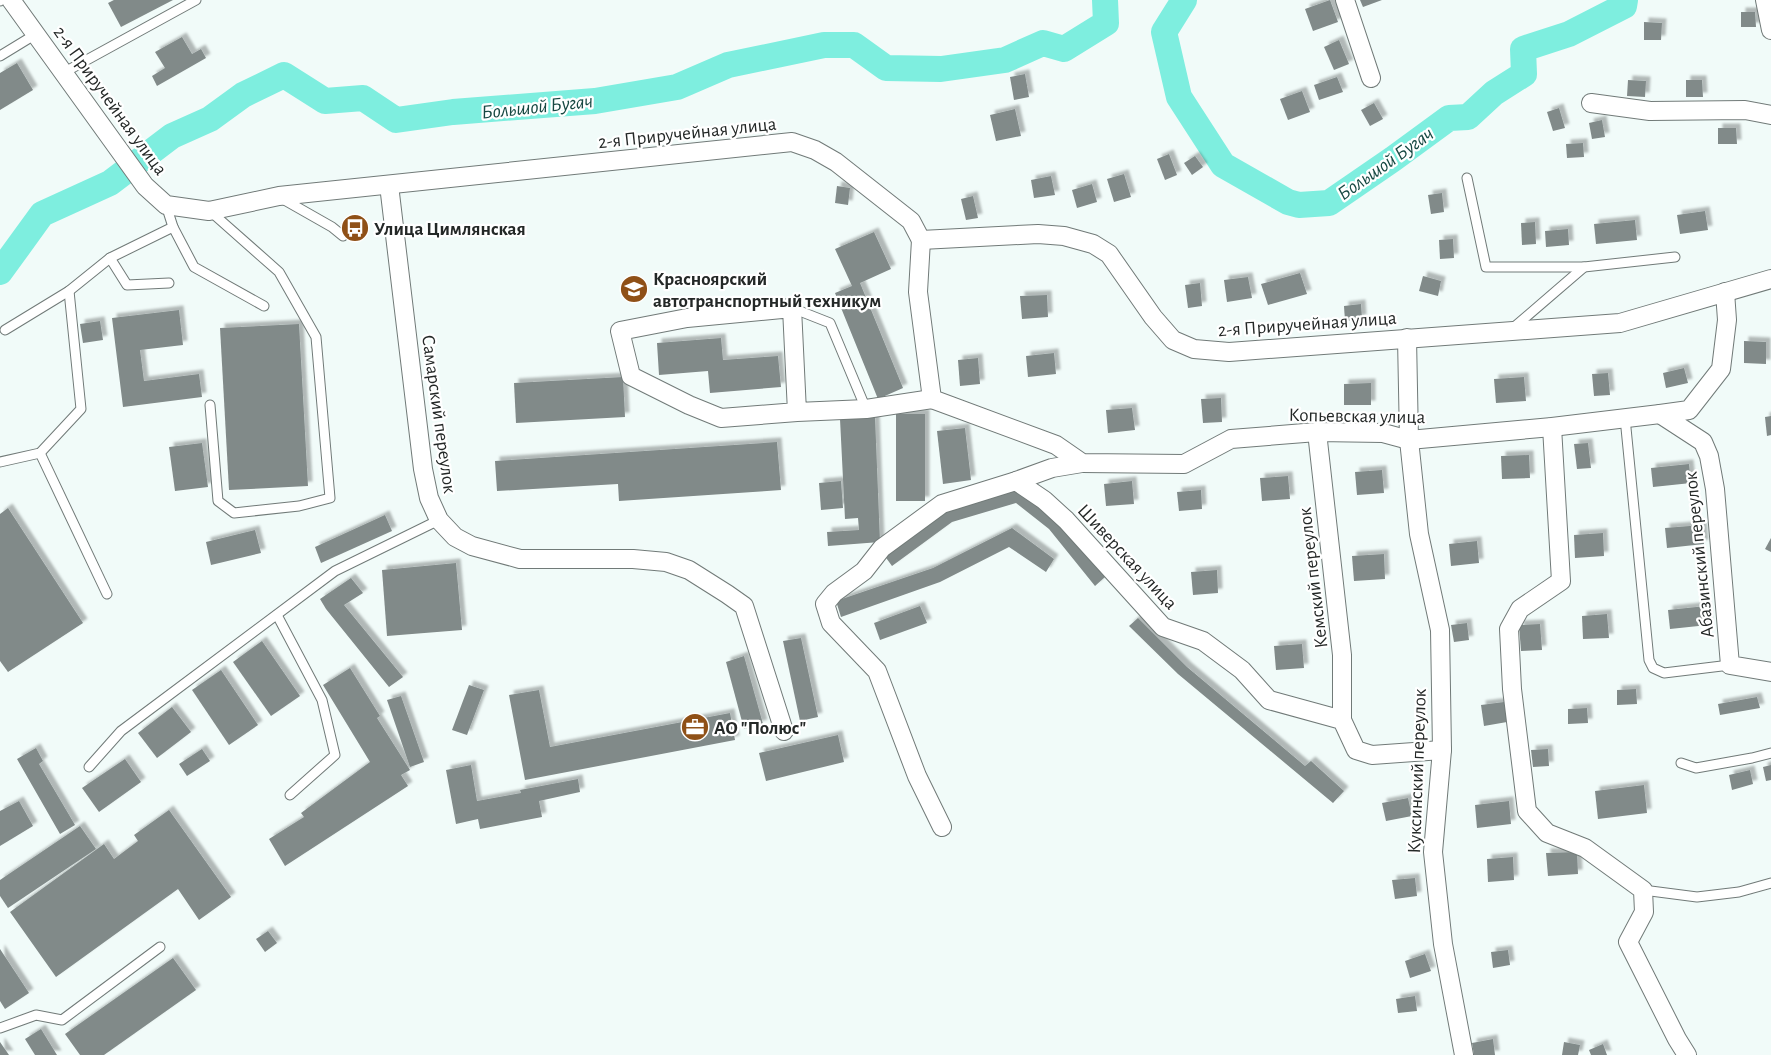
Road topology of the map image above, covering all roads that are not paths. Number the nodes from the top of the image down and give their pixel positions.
1 (11, 0) edge
2 (196, 0) edge
3 (1345, 0) edge
4 (1765, 0) edge
5 (1771, 30) edge
6 (36, 34) junction
7 (0, 56) edge
8 (63, 73) junction
9 (1371, 78) dead end
10 (1591, 103) dead end
11 (1771, 115) edge
12 (1467, 178) dead end
13 (389, 184) junction
14 (279, 196) junction
15 (166, 205) junction
16 (210, 211) junction
17 (173, 227) junction
18 (343, 236) dead end
19 (921, 240) junction
20 (1675, 256) dead end
21 (110, 258) junction
22 (1584, 267) junction
23 (1771, 279) edge
24 (170, 283) dead end
25 (69, 291) junction
26 (1726, 292) junction
27 (264, 306) dead end
28 (792, 308) junction
29 (4, 330) dead end
30 (1510, 331) junction
31 (1407, 338) junction
32 (932, 399) junction
33 (210, 405) dead end
34 (866, 409) junction
35 (797, 412) junction
36 (1660, 414) junction
37 (1625, 418) junction
38 (1552, 427) junction
39 (1316, 432) junction
40 (1408, 440) junction
41 (40, 453) junction
42 (0, 462) edge
43 (1082, 463) junction
44 (1016, 481) junction
45 (439, 520) junction
46 (107, 594) dead end
47 (277, 614) junction
48 (1730, 665) junction
49 (1771, 672) edge
50 (1342, 720) junction
51 (784, 730) dead end
52 (1442, 750) junction
53 (1771, 753) edge
54 (1681, 763) dead end
55 (89, 767) dead end
56 (290, 795) dead end
57 (942, 827) dead end
58 (1771, 883) edge
59 (1643, 890) junction
60 (160, 947) dead end
61 (0, 1028) edge
62 (1464, 1055) edge
63 (1687, 1055) edge

1 - 6 street, 2-я Приручейная улица
2 - 8 lane
3 - 9 street
4 - 5 street
6 - 7 lane
6 - 8 street, 2-я Приручейная улица
8 - 15 street, 2-я Приручейная улица
10 - 11 street
12 - 22 lane
13 - 14 street, 2-я Приручейная улица
13 - 19 street, 2-я Приручейная улица
13 - 45 street, Самарский переулок
14 - 16 street, 2-я Приручейная улица
14 - 18 lane
15 - 16 street, 2-я Приручейная улица
15 - 17 lane
16 - 33 lane
17 - 21 lane
17 - 27 lane
19 - 31 street, 2-я Приручейная улица
19 - 32 street
20 - 22 lane
21 - 24 lane
21 - 25 lane
22 - 30 lane
23 - 26 street, 2-я Приручейная улица
25 - 29 lane
25 - 41 lane
26 - 30 street, 2-я Приручейная улица
26 - 36 street
28 - 34 lane
28 - 35 street
28 - 35 street
30 - 31 street, 2-я Приручейная улица
31 - 40 street, Куксинский переулок
32 - 34 street
32 - 43 street
34 - 35 street
36 - 37 street, Копьевская улица
36 - 48 street, Абазинский переулок
37 - 38 street, Копьевская улица
37 - 48 lane
38 - 40 street, Копьевская улица
38 - 59 street
39 - 40 street, Копьевская улица
39 - 43 street, Копьевская улица
39 - 50 street, Кемский переулок
40 - 52 street, Куксинский переулок
41 - 42 lane
41 - 46 lane
43 - 44 street, Копьевская улица
44 - 50 street, Шиверская улица
44 - 57 street, Копьевская улица
45 - 47 lane
45 - 51 street, Самарский переулок
47 - 55 lane
47 - 56 lane
48 - 49 street
50 - 52 street
52 - 62 street, Куксинский переулок
53 - 54 lane
58 - 59 lane
59 - 63 street
60 - 61 lane

